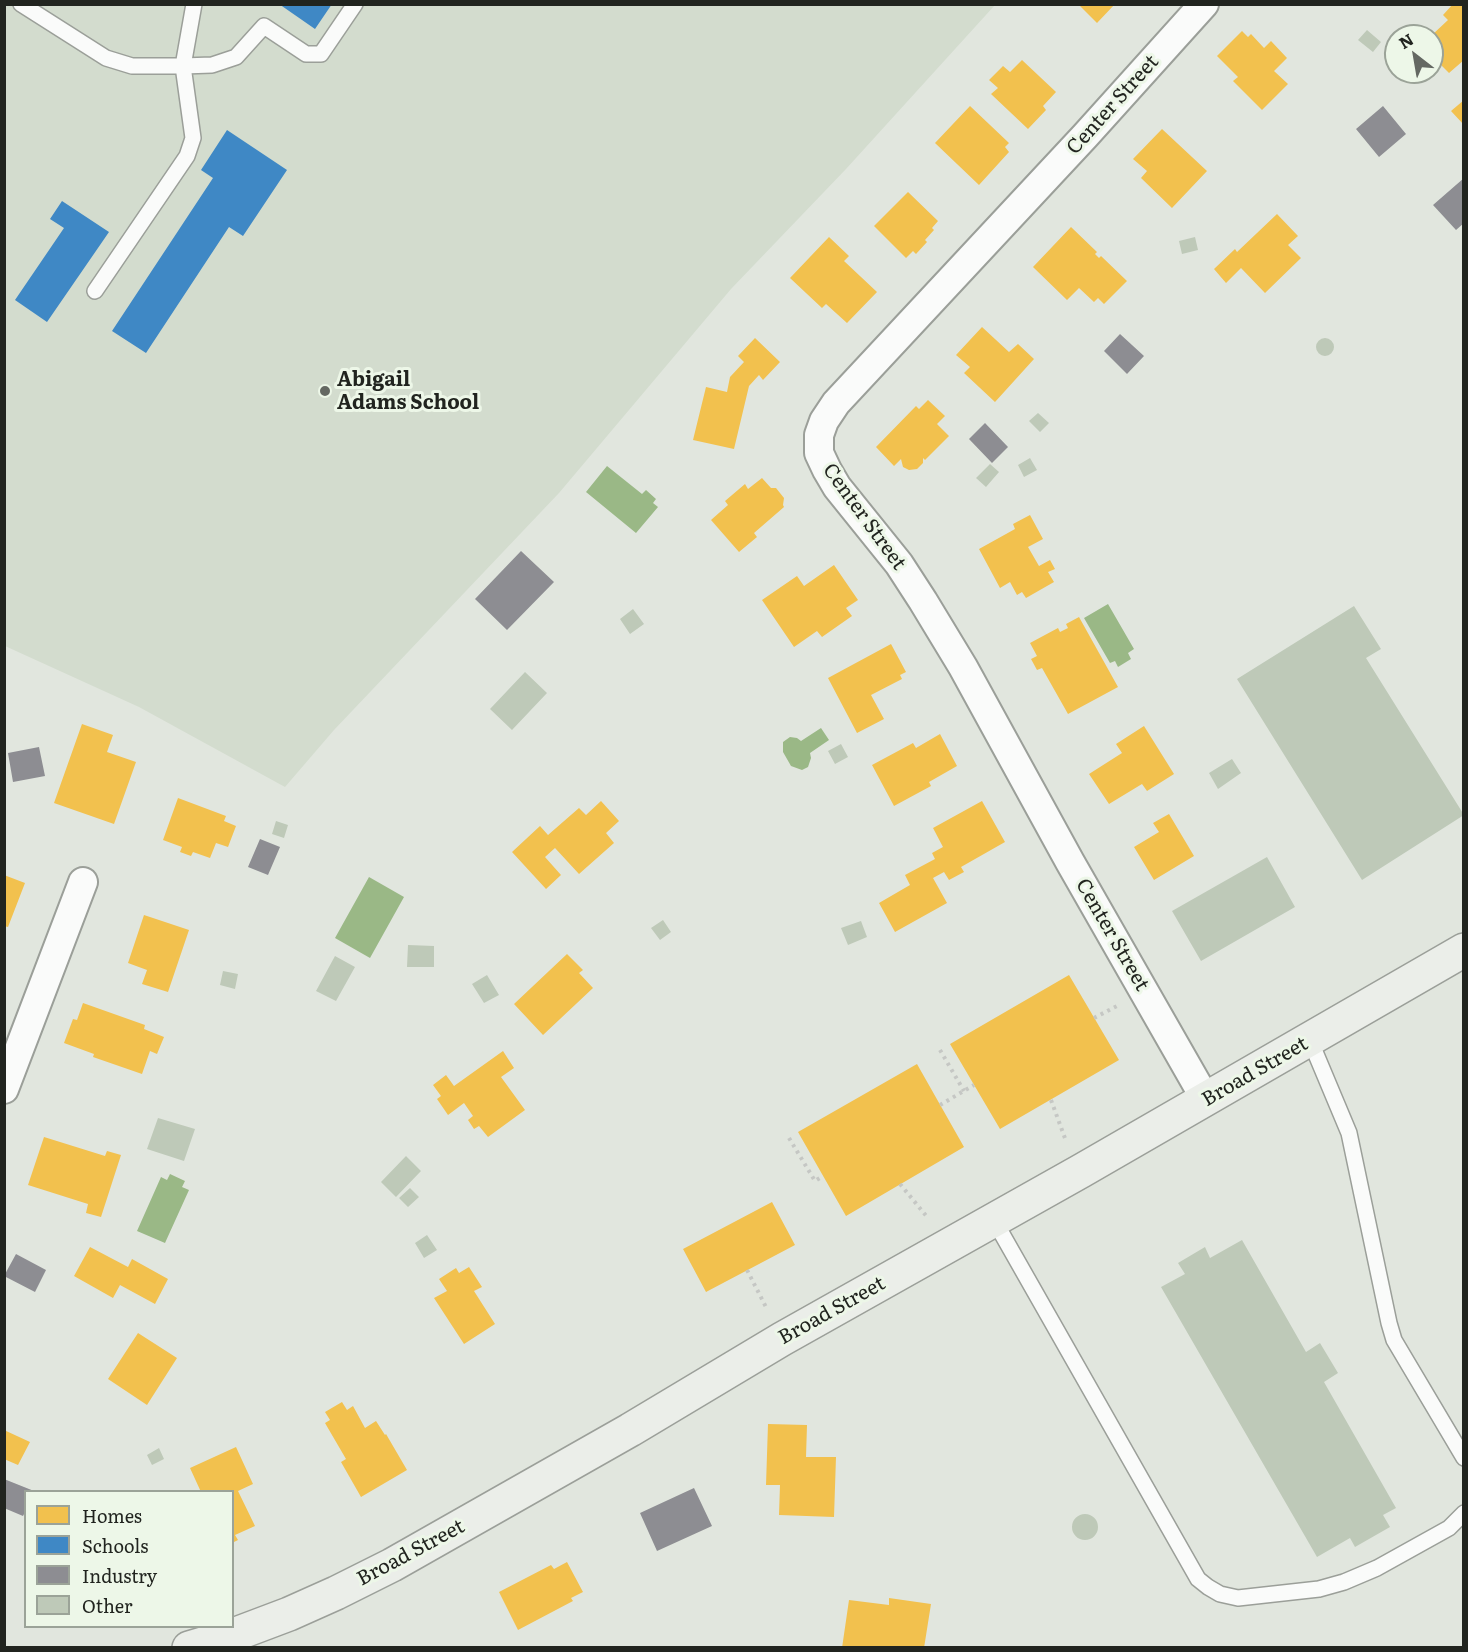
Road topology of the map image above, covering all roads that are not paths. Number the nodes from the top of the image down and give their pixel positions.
1 (21, 4) edge
2 (194, 4) edge
3 (355, 4) edge
4 (1204, 4) edge
5 (183, 66) junction
6 (95, 291) dead end
7 (83, 882) dead end
8 (1464, 950) edge
9 (1310, 1040) junction
10 (4, 1089) edge
11 (1206, 1100) junction
12 (994, 1220) junction
13 (1464, 1458) edge
14 (1464, 1514) edge
15 (189, 1647) edge

1 - 5 lane
2 - 5 lane
3 - 5 lane
4 - 11 street, Center Street
5 - 6 lane
7 - 10 street
8 - 9 main road, Broad Street
9 - 11 main road, Broad Street
9 - 13 lane
11 - 12 main road, Broad Street
12 - 14 lane
12 - 15 main road, Broad Street

